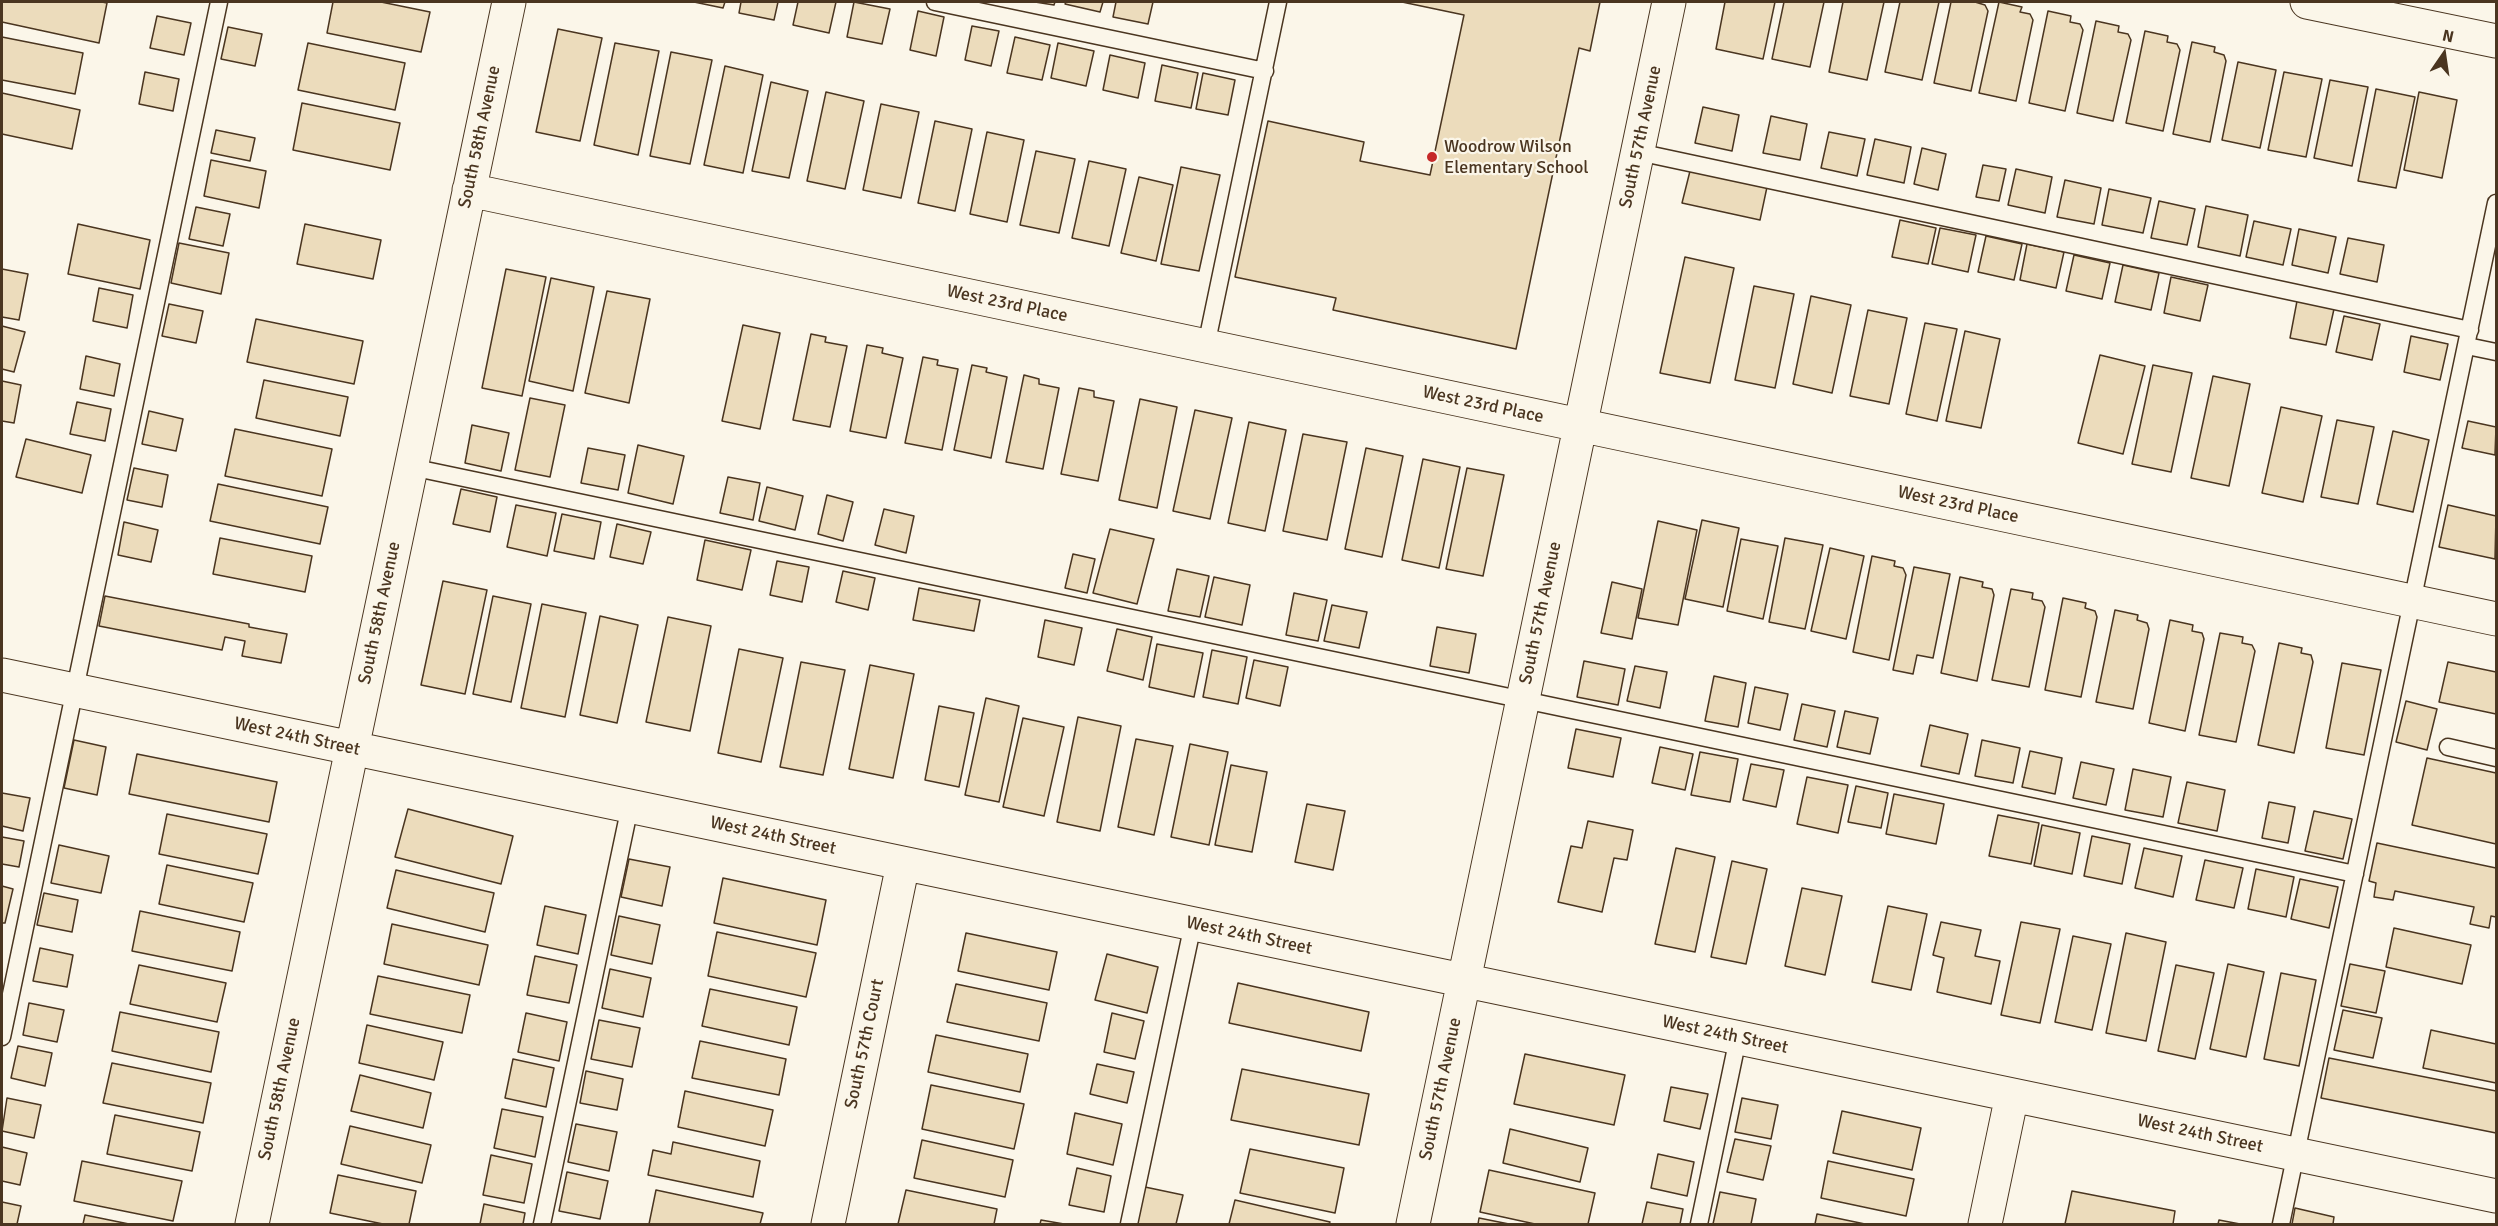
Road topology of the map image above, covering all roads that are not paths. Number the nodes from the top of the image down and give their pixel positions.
1 (219, 2) edge
2 (509, 2) edge
3 (935, 2) edge
4 (1278, 2) edge
5 (1670, 2) edge
6 (2307, 2) edge
7 (2496, 42) edge
8 (1265, 71) junction
9 (1638, 152) junction
10 (469, 190) junction
11 (2496, 203) edge
12 (2468, 338) junction
13 (1206, 346) junction
14 (2496, 352) edge
15 (1581, 425) junction
16 (411, 468) junction
17 (2413, 602) junction
18 (2496, 619) edge
19 (2, 675) edge
20 (74, 691) junction
21 (1523, 700) junction
22 (2448, 747) dead end
23 (352, 748) junction
24 (2496, 758) edge
25 (630, 806) junction
26 (903, 864) junction
27 (2355, 874) junction
28 (1193, 924) junction
29 (1464, 980) junction
30 (2, 1037) edge
31 (1738, 1038) junction
32 (2012, 1095) junction
33 (2296, 1154) junction
34 (2496, 1196) edge
35 (252, 1224) edge
36 (542, 1224) edge
37 (828, 1224) edge
38 (1129, 1224) edge
39 (1413, 1224) edge
40 (1699, 1224) edge
41 (1985, 1224) edge
42 (2281, 1224) edge

1 - 20 lane
2 - 10 street, South 58th Avenue
3 - 8 lane
4 - 8 lane
5 - 9 street, South 57th Avenue
6 - 7 street
8 - 13 lane
9 - 12 lane
9 - 15 street, South 57th Avenue
10 - 13 street, West 23rd Place
10 - 16 street, South 58th Avenue
11 - 12 lane
12 - 14 lane
12 - 17 lane
13 - 15 street, West 23rd Place
15 - 17 street, West 23rd Place
15 - 21 street, South 57th Avenue
16 - 21 lane
16 - 23 street, South 58th Avenue
17 - 18 street, West 23rd Place
17 - 27 lane
19 - 20 street, West 24th Street
20 - 23 street, West 24th Street
20 - 30 lane
21 - 27 lane
21 - 29 street, South 57th Avenue
22 - 24 lane
23 - 25 street, West 24th Street
23 - 35 street, South 58th Avenue
25 - 26 street, West 24th Street
25 - 36 lane
26 - 28 street, West 24th Street
26 - 37 street, South 57th Court
27 - 33 lane
28 - 29 street, West 24th Street
28 - 38 lane
29 - 31 street, West 24th Street
29 - 39 street, South 57th Avenue
31 - 32 street, West 24th Street
31 - 40 lane
32 - 33 street, West 24th Street
32 - 41 street
33 - 34 street, West 24th Street
33 - 42 lane

